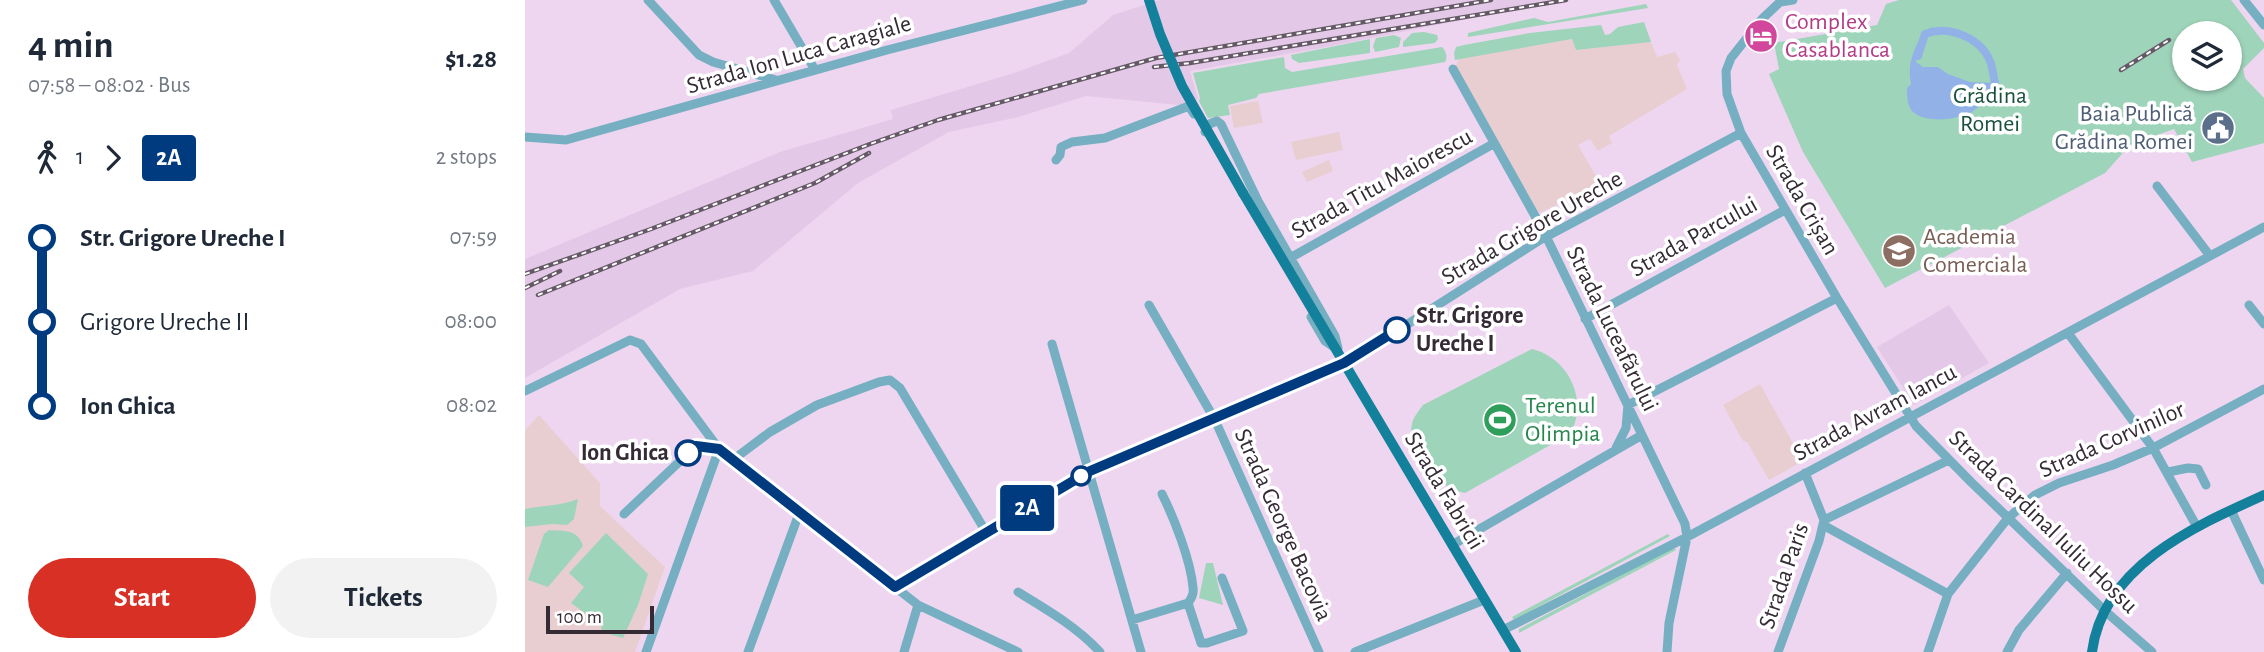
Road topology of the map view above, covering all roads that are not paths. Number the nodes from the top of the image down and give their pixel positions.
1 (648, 0) edge
2 (774, 0) edge
3 (1083, 0) edge
4 (1149, 0) edge
5 (1793, 0) edge
6 (2244, 0) edge
7 (2264, 25) edge
8 (1453, 69) dead end
9 (815, 70) junction
10 (778, 80) junction
11 (1741, 133) junction
12 (1204, 134) junction
13 (525, 137) edge
14 (1493, 144) junction
15 (1056, 160) dead end
16 (2157, 186) dead end
17 (1785, 210) junction
18 (2264, 227) edge
19 (1546, 237) junction
20 (2210, 256) junction
21 (1290, 258) junction
22 (1837, 298) junction
23 (1149, 305) dead end
24 (2249, 305) dead end
25 (1585, 319) junction
26 (2264, 324) edge
27 (2068, 333) junction
28 (1052, 344) dead end
29 (1338, 351) junction
30 (1344, 363) junction
31 (2264, 389) edge
32 (525, 391) edge
33 (1628, 405) junction
34 (1909, 416) junction
35 (1215, 420) junction
36 (1642, 435) junction
37 (1616, 448) junction
38 (2154, 448) junction
39 (719, 449) junction
40 (734, 459) junction
41 (1949, 460) junction
42 (1090, 471) junction
43 (2168, 472) junction
44 (1805, 473) junction
45 (2206, 485) dead end
46 (1162, 494) dead end
47 (2264, 495) edge
48 (2264, 503) edge
49 (2231, 510) junction
50 (800, 511) junction
51 (624, 514) dead end
52 (2008, 518) junction
53 (1824, 522) junction
54 (2197, 527) junction
55 (986, 532) junction
56 (1687, 537) junction
57 (1452, 545) junction
58 (2067, 573) junction
59 (1222, 578) dead end
60 (2264, 580) edge
61 (895, 587) junction
62 (1018, 592) dead end
63 (1948, 594) junction
64 (1484, 600) junction
65 (1188, 603) junction
66 (918, 605) junction
67 (2105, 611) junction
68 (1132, 620) junction
69 (1503, 630) junction
70 (646, 652) edge
71 (748, 652) edge
72 (904, 652) edge
73 (1018, 652) edge
74 (1100, 652) edge
75 (1141, 652) edge
76 (1319, 652) edge
77 (1355, 652) edge
78 (1516, 652) edge
79 (1667, 652) edge
80 (1777, 652) edge
81 (1928, 652) edge
82 (2007, 652) edge
83 (2092, 652) edge
84 (2153, 652) edge

1 - 10 street
2 - 9 street
3 - 9 street, Strada Ion Luca Caragiale
4 - 29 main road, Strada Fabricii, bridge
5 - 11 street, Strada Crișan
6 - 7 street
8 - 14 street, Strada Luceafărului
9 - 10 street, Strada Ion Luca Caragiale
10 - 13 street, Strada Ion Luca Caragiale
11 - 17 street, Strada Crișan
11 - 19 street, Strada Grigore Ureche
12 - 15 street
12 - 21 street, Strada Fabricii
12 - 29 street, Strada Fabricii
14 - 19 street, Strada Luceafărului
14 - 21 street, Strada Titu Maiorescu
16 - 20 street
17 - 22 street, Strada Crișan
17 - 25 street, Strada Parcului
18 - 20 street, Strada Avram Iancu
19 - 25 street, Strada Luceafărului
19 - 30 street, Strada Grigore Ureche
20 - 27 street, Strada Avram Iancu
21 - 29 street, Strada Fabricii
22 - 33 street
22 - 34 street, Strada Crișan
23 - 35 street, Strada George Bacovia
24 - 26 street
25 - 33 street, Strada Luceafărului
27 - 34 street, Strada Avram Iancu
27 - 38 street
28 - 42 street
29 - 30 main road, Strada Fabricii
30 - 35 street, Strada Grigore Ureche
30 - 57 main road, Strada Fabricii
31 - 38 street, Strada Corvinilor
32 - 39 street
33 - 36 street, Strada Luceafărului
33 - 37 street
34 - 41 street, Strada Cardinal Iuliu Hossu
34 - 44 street, Strada Avram Iancu
35 - 42 street, Strada Grigore Ureche
35 - 76 street, Strada George Bacovia
36 - 37 street
36 - 56 street, Strada Luceafărului
37 - 57 street
38 - 43 street
38 - 52 street, Strada Corvinilor
39 - 40 street
39 - 51 street
39 - 70 street
40 - 50 street
40 - 55 street
41 - 52 street, Strada Cardinal Iuliu Hossu
41 - 53 street
42 - 55 street, Strada Grigore Ureche
42 - 68 street
43 - 45 street
43 - 54 street
44 - 53 street, Strada Paris
44 - 56 street, Strada Avram Iancu
46 - 65 street
47 - 49 main road
48 - 49 main road
49 - 54 main road
49 - 60 street
50 - 61 street
50 - 71 street
52 - 58 street, Strada Cardinal Iuliu Hossu
52 - 63 street, Strada Corvinilor
53 - 63 street
53 - 80 street, Strada Paris
54 - 67 main road
55 - 61 street, Strada Grigore Ureche
56 - 69 street, Strada Avram Iancu
56 - 79 street
57 - 64 main road, Strada Fabricii
58 - 67 street, Strada Cardinal Iuliu Hossu
58 - 82 street
59 - 65 street
61 - 66 street
62 - 74 street
63 - 81 street, Strada Corvinilor
64 - 69 main road, Strada Fabricii
64 - 77 street
65 - 68 street
66 - 72 street
66 - 73 street
67 - 83 main road
67 - 84 street, Strada Cardinal Iuliu Hossu
68 - 75 street
69 - 78 main road, Strada Fabricii

